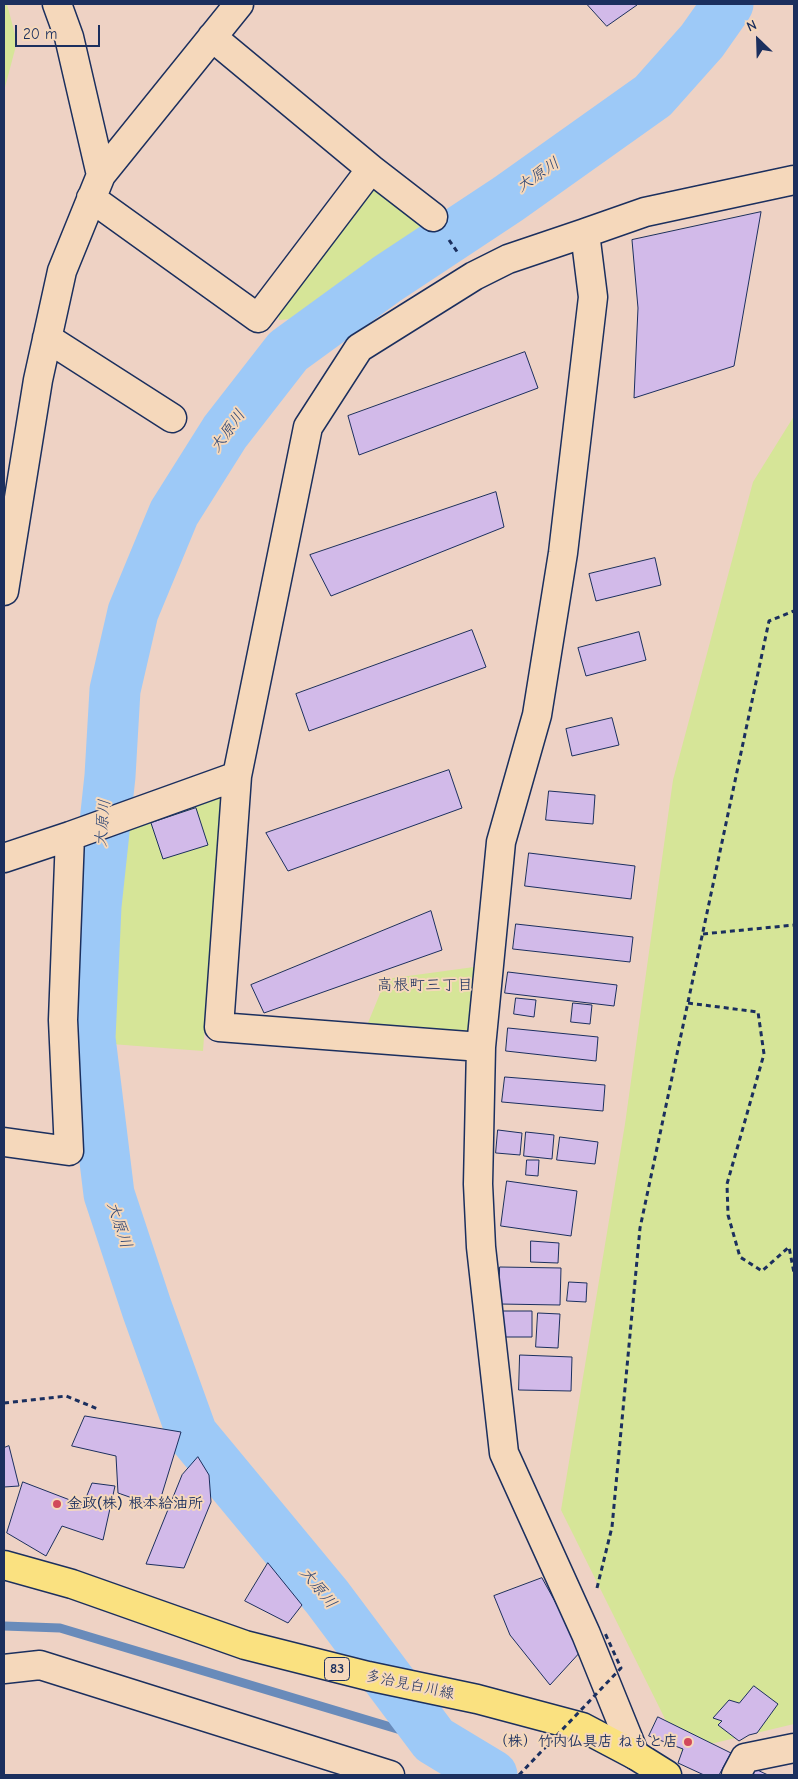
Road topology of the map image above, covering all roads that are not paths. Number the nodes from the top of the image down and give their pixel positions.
1 (57, 4) edge
2 (239, 4) edge
3 (212, 37) junction
4 (371, 169) junction
5 (794, 180) edge
6 (96, 187) junction
7 (434, 217) road end
8 (585, 233) junction
9 (47, 338) junction
10 (172, 418) dead end
11 (5, 576) edge
12 (237, 776) junction
13 (70, 836) junction
14 (4, 858) edge
15 (481, 1047) junction
16 (4, 1142) edge
17 (4, 1565) edge
18 (4, 1669) edge
19 (794, 1748) edge
20 (635, 1755) junction
21 (390, 1775) edge
22 (667, 1775) edge
23 (736, 1775) edge

1 - 6 street
2 - 3 street
3 - 4 street
3 - 6 street
4 - 6 street
4 - 7 street
5 - 8 street
6 - 9 street
8 - 12 street
8 - 15 street
9 - 10 street
9 - 11 street
12 - 13 street
12 - 15 street
13 - 14 street
13 - 16 street
15 - 20 street
17 - 20 main road, 多治見白川線 / 83
18 - 21 street
19 - 23 street
20 - 22 main road, 多治見白川線 / 83

